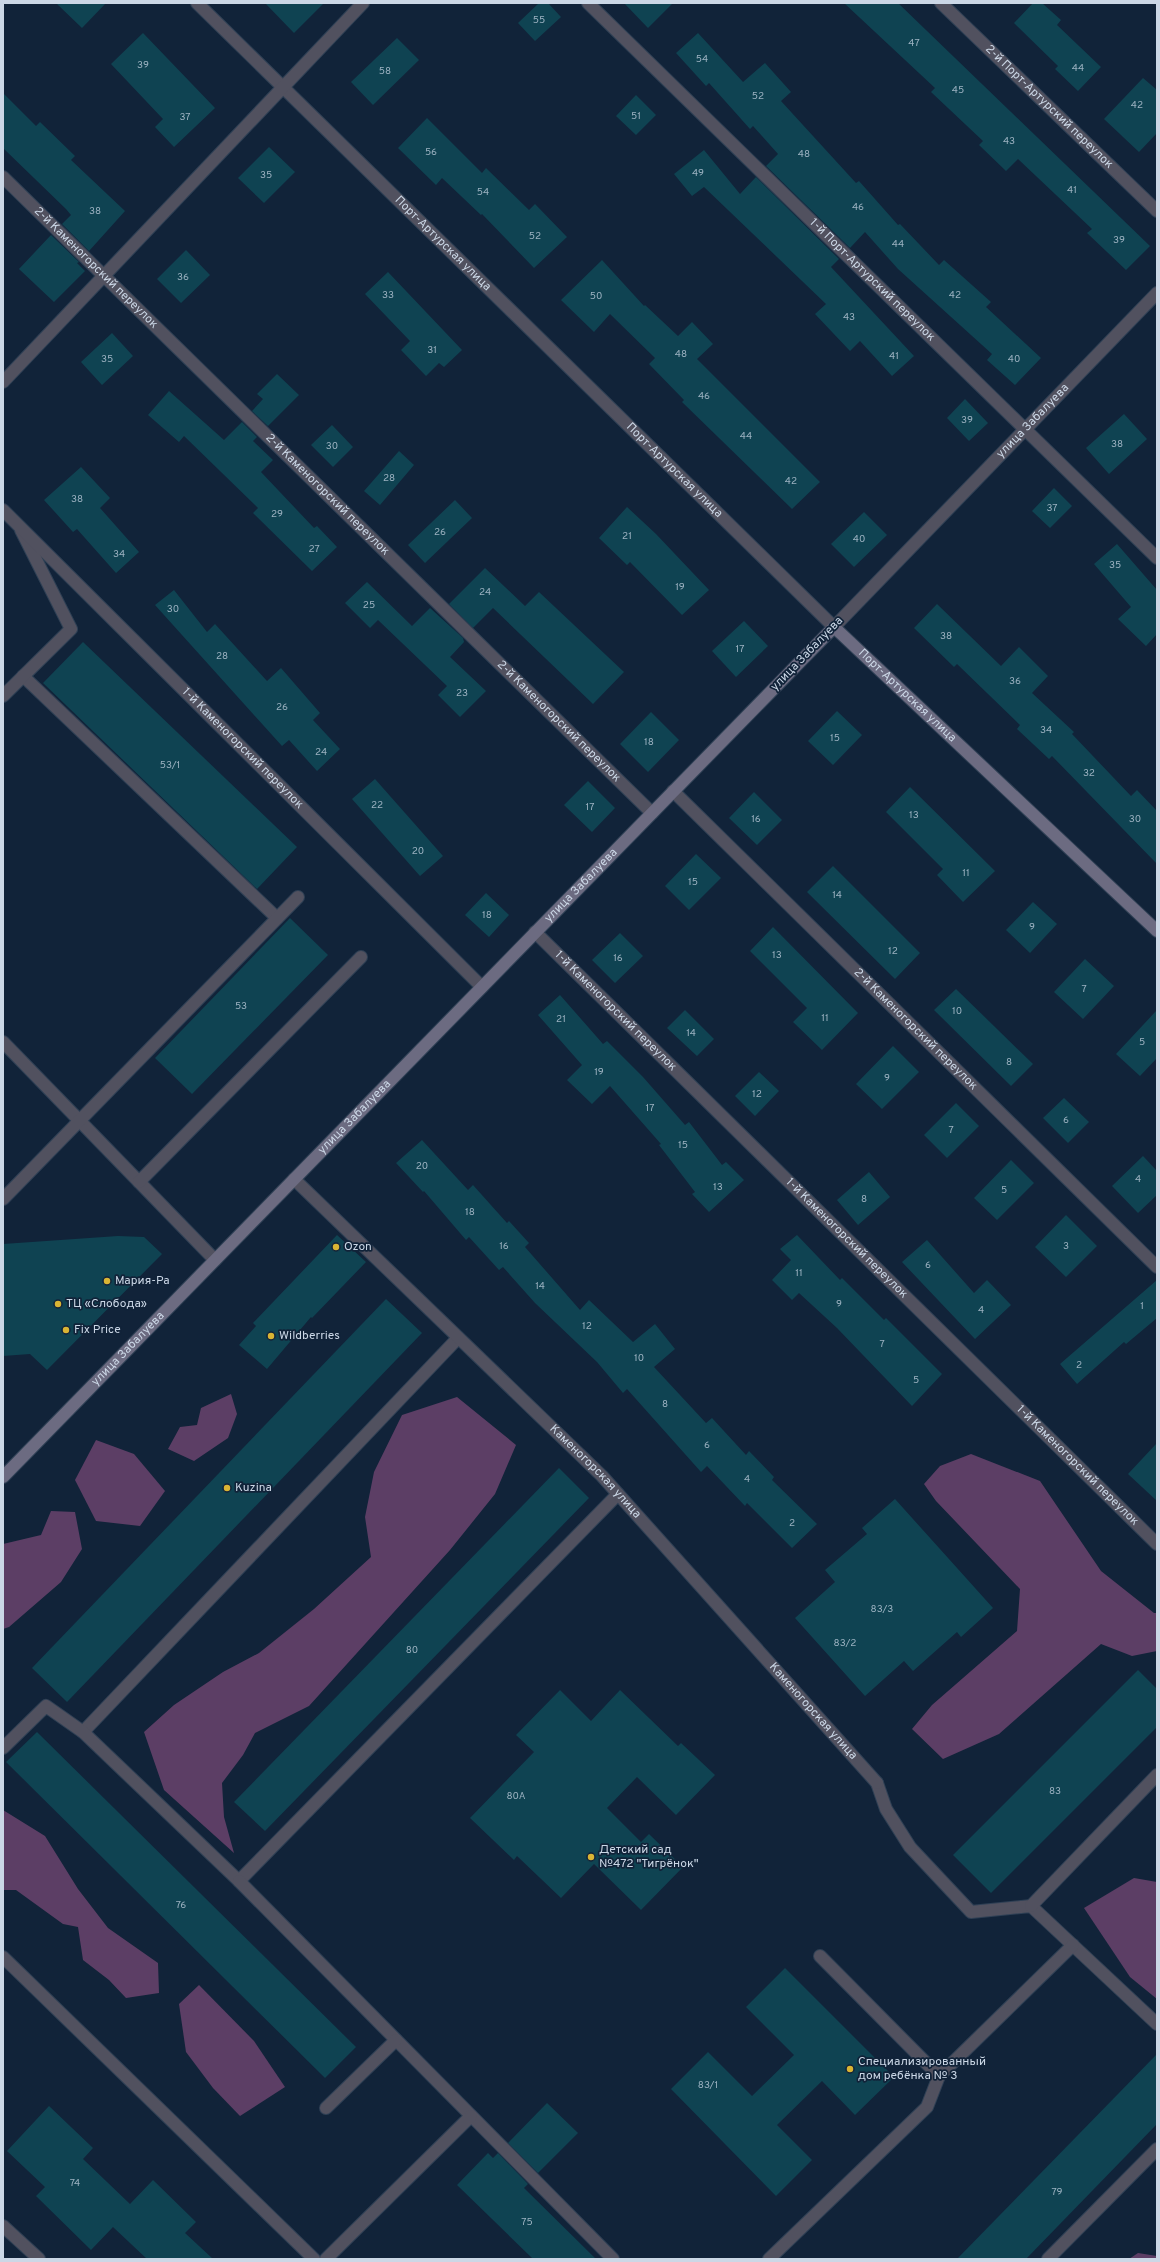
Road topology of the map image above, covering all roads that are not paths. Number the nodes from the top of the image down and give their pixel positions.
1 (197, 3) edge
2 (363, 3) edge
3 (588, 3) edge
4 (941, 3) edge
5 (281, 87) junction
6 (3, 177) edge
7 (1157, 211) edge
8 (105, 275) junction
9 (1157, 293) edge
10 (3, 382) edge
11 (1025, 430) junction
12 (3, 510) edge
13 (20, 527) junction
14 (1157, 558) edge
15 (834, 627) junction
16 (23, 676) junction
17 (3, 696) edge
18 (673, 791) junction
19 (652, 813) junction
20 (298, 896) dead end
21 (277, 918) junction
22 (1157, 931) edge
23 (535, 932) junction
24 (361, 958) dead end
25 (482, 987) junction
26 (3, 1042) edge
27 (79, 1121) junction
28 (294, 1179) junction
29 (139, 1182) junction
30 (3, 1199) edge
31 (215, 1260) junction
32 (1157, 1268) edge
33 (458, 1338) junction
34 (3, 1477) edge
35 (618, 1494) junction
36 (1157, 1544) edge
37 (83, 1732) junction
38 (3, 1748) edge
39 (1157, 1775) edge
40 (239, 1881) junction
41 (1030, 1906) junction
42 (1073, 1945) junction
43 (820, 1956) dead end
44 (3, 1957) edge
45 (1157, 2024) edge
46 (396, 2040) junction
47 (939, 2076) junction
48 (326, 2108) dead end
49 (471, 2116) junction
50 (1157, 2149) edge
51 (3, 2226) edge
52 (39, 2259) edge
53 (314, 2259) edge
54 (326, 2259) edge
55 (613, 2259) edge
56 (769, 2259) edge
57 (1048, 2259) edge

1 - 5 street, Порт-Артурская улица
2 - 5 street
3 - 11 street, 1-й Порт-Артурский переулок
4 - 7 street, 2-й Порт-Артурский переулок
5 - 8 street
5 - 15 street, Порт-Артурская улица
6 - 8 street, 2-й Каменогорский переулок
8 - 10 street
8 - 19 street, 2-й Каменогорский переулок
9 - 11 street, улица Забалуева
11 - 14 street, 1-й Порт-Артурский переулок
11 - 15 street, улица Забалуева
12 - 13 street, 1-й Каменогорский переулок
13 - 16 street
13 - 25 street, 1-й Каменогорский переулок
15 - 18 street, улица Забалуева
15 - 22 street, Порт-Артурская улица
16 - 17 street
16 - 21 street
18 - 19 street, улица Забалуева
18 - 32 street, 2-й Каменогорский переулок
19 - 23 street, улица Забалуева
20 - 21 street
21 - 27 street
23 - 25 street, улица Забалуева
23 - 36 street, 1-й Каменогорский переулок
24 - 29 street
25 - 28 street, улица Забалуева
26 - 27 street
27 - 29 street
27 - 30 street
28 - 31 street, улица Забалуева
28 - 33 street, Каменогорская улица
29 - 31 street
31 - 34 street, улица Забалуева
33 - 35 street, Каменогорская улица
33 - 37 street
35 - 40 street
35 - 41 street, Каменогорская улица
37 - 38 street
37 - 40 street
39 - 41 street
40 - 46 street
41 - 42 street
42 - 45 street
42 - 47 street
43 - 47 street
44 - 53 street
46 - 48 street
46 - 49 street
47 - 56 street
49 - 54 street
49 - 55 street
50 - 57 street
51 - 52 street

